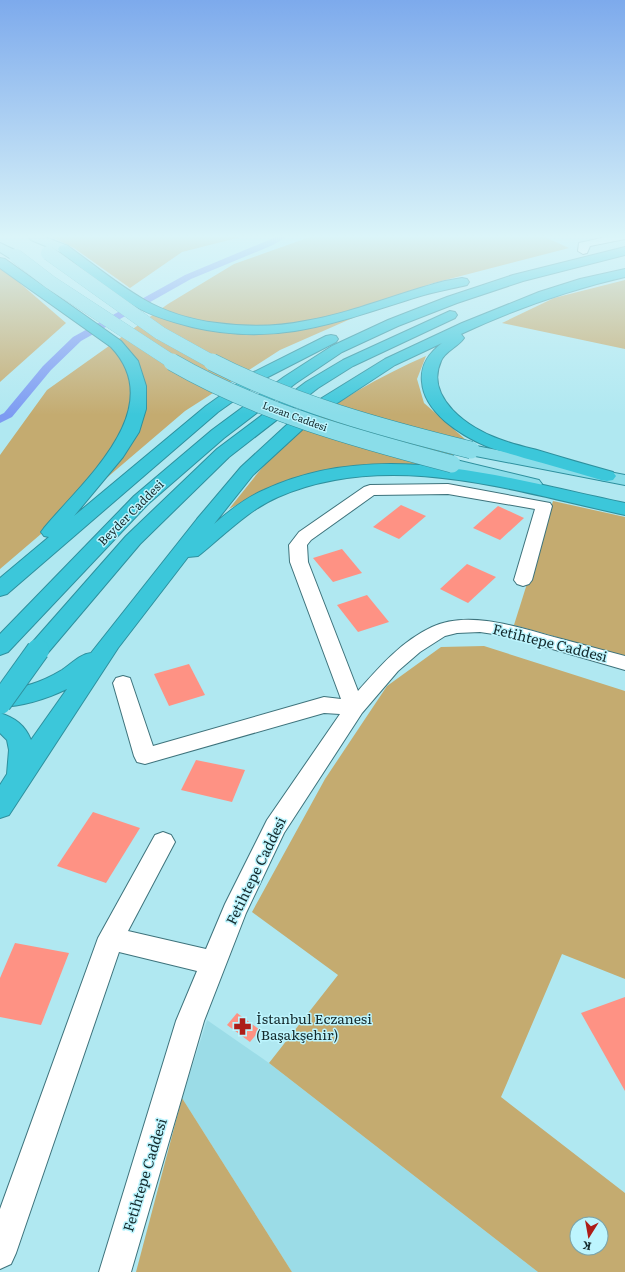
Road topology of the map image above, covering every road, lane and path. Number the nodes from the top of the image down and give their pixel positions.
1 (49, 296) edge
2 (71, 296) edge
3 (108, 296) edge
4 (130, 296) edge
5 (408, 296) edge
6 (427, 296) edge
7 (463, 296) edge
8 (501, 296) edge
9 (541, 296) edge
10 (467, 326) junction
11 (607, 476) junction
12 (625, 480) edge
13 (625, 508) edge
14 (27, 565) junction
15 (169, 569) junction
16 (523, 580) dead end
17 (0, 589) edge
18 (110, 643) junction
19 (3, 644) edge
20 (625, 663) edge
21 (123, 683) dead end
22 (0, 698) edge
23 (0, 704) edge
24 (355, 708) junction
25 (0, 722) edge
26 (19, 777) junction
27 (0, 807) edge
28 (163, 842) dead end
29 (111, 938) junction
30 (214, 962) junction
31 (0, 1253) edge
32 (115, 1272) edge

1 - 14 highway
2 - 13 main road, Lozan Caddesi, bridge
3 - 11 main road, Lozan Caddesi, bridge
4 - 5 highway
6 - 14 highway
7 - 19 highway, Beyder Caddesi
8 - 23 highway, Beyder Caddesi, bridge
9 - 10 highway
10 - 11 highway
10 - 15 highway
11 - 12 main road, Lozan Caddesi
13 - 15 highway
14 - 17 highway
15 - 18 highway
16 - 24 street
18 - 22 highway
18 - 26 highway
20 - 24 street, Fetihtepe Caddesi
21 - 24 street
24 - 30 street, Fetihtepe Caddesi
25 - 26 highway
26 - 27 highway
28 - 29 street
29 - 30 street
29 - 31 street
30 - 32 street, Fetihtepe Caddesi

